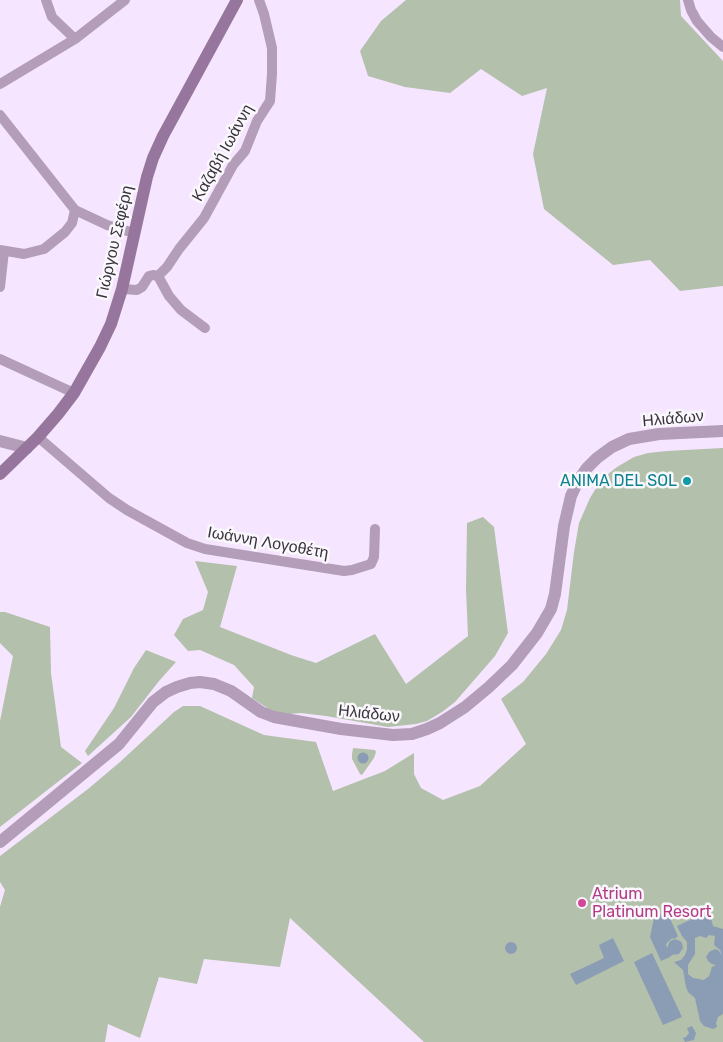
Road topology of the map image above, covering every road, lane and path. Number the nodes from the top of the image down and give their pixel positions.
1 (46, 0) edge
2 (125, 0) edge
3 (236, 0) edge
4 (259, 0) edge
5 (688, 0) edge
6 (75, 39) junction
7 (723, 47) edge
8 (0, 84) edge
9 (2, 121) edge
10 (75, 210) junction
11 (134, 233) junction
12 (2, 251) edge
13 (158, 276) junction
14 (0, 287) edge
15 (122, 290) junction
16 (205, 328) dead end
17 (0, 359) edge
18 (74, 393) junction
19 (723, 431) edge
20 (38, 438) junction
21 (0, 441) edge
22 (27, 448) junction
23 (0, 474) edge
24 (375, 529) dead end
25 (0, 842) edge

1 - 6 street
2 - 6 street
3 - 11 main road, Γιώργου Σεφέρη
4 - 13 street, Καζαβή Ιωάννη
5 - 7 street
6 - 8 street
9 - 10 street
10 - 11 street
10 - 12 street
11 - 15 main road, Γιώργου Σεφέρη
12 - 14 street
13 - 15 street, Καζαβή Ιωάννη
13 - 16 street
15 - 18 main road, Γιώργου Σεφέρη
17 - 18 street
18 - 20 main road, Γιώργου Σεφέρη
19 - 25 street, Ηλιάδων
20 - 22 main road, Γιώργου Σεφέρη
20 - 24 street, Ιωάννη Λογοθέτη
21 - 22 street
22 - 23 main road, Γιώργου Σεφέρη

